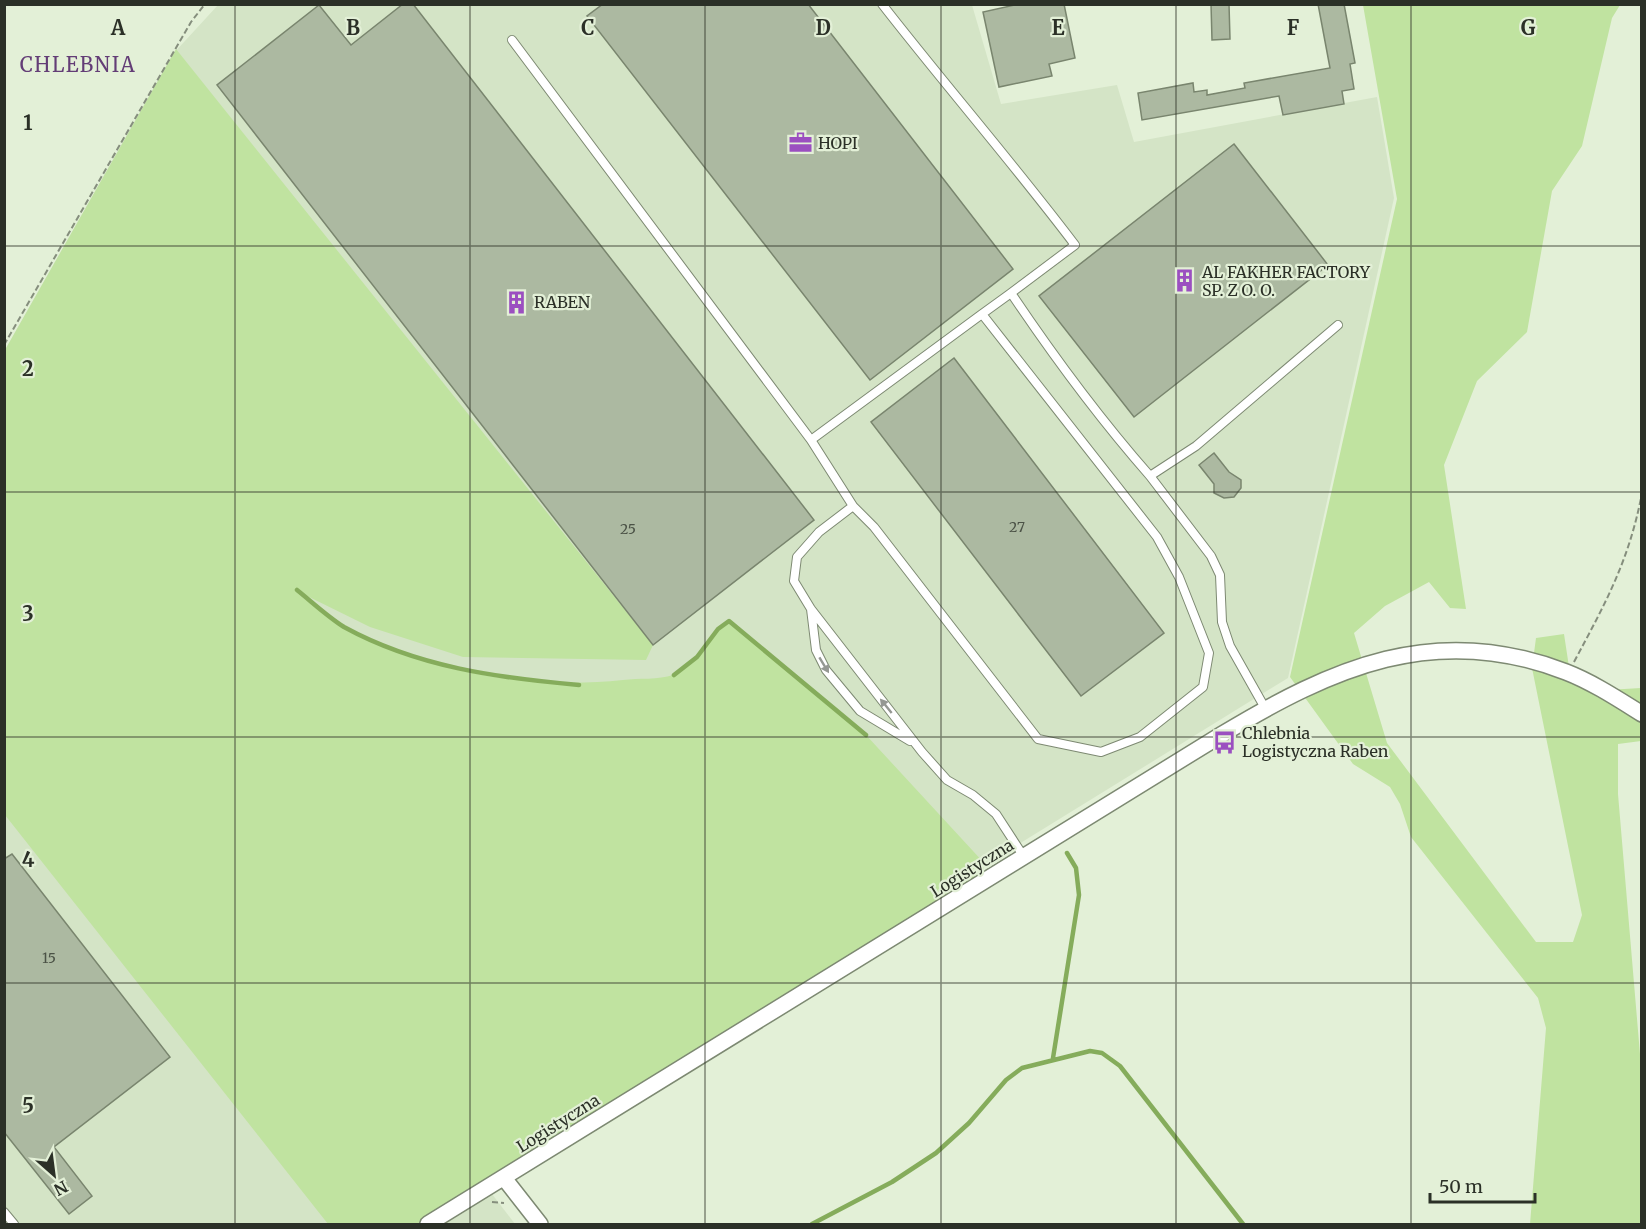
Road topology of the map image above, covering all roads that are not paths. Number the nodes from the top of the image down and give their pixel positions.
1 (882, 4) edge
2 (512, 40) dead end
3 (1011, 293) junction
4 (982, 314) junction
5 (1338, 325) dead end
6 (812, 440) junction
7 (1150, 476) junction
8 (853, 506) junction
9 (811, 609) junction
10 (1265, 708) junction
11 (1641, 714) edge
12 (922, 752) junction
13 (1024, 857) junction
14 (504, 1178) junction
15 (4, 1212) edge
16 (14, 1224) edge
17 (428, 1224) edge
18 (540, 1224) edge

1 - 3 lane
2 - 6 lane
3 - 4 lane
3 - 7 lane
4 - 6 lane
4 - 8 lane
5 - 7 lane
6 - 8 lane
7 - 10 lane
8 - 9 lane
12 -> 9 lane
9 -> 12 lane
10 - 11 street, Logistyczna
10 - 13 street, Logistyczna
12 - 13 lane
13 - 14 street, Logistyczna
14 - 17 street, Logistyczna
14 - 18 street
15 - 16 lane

